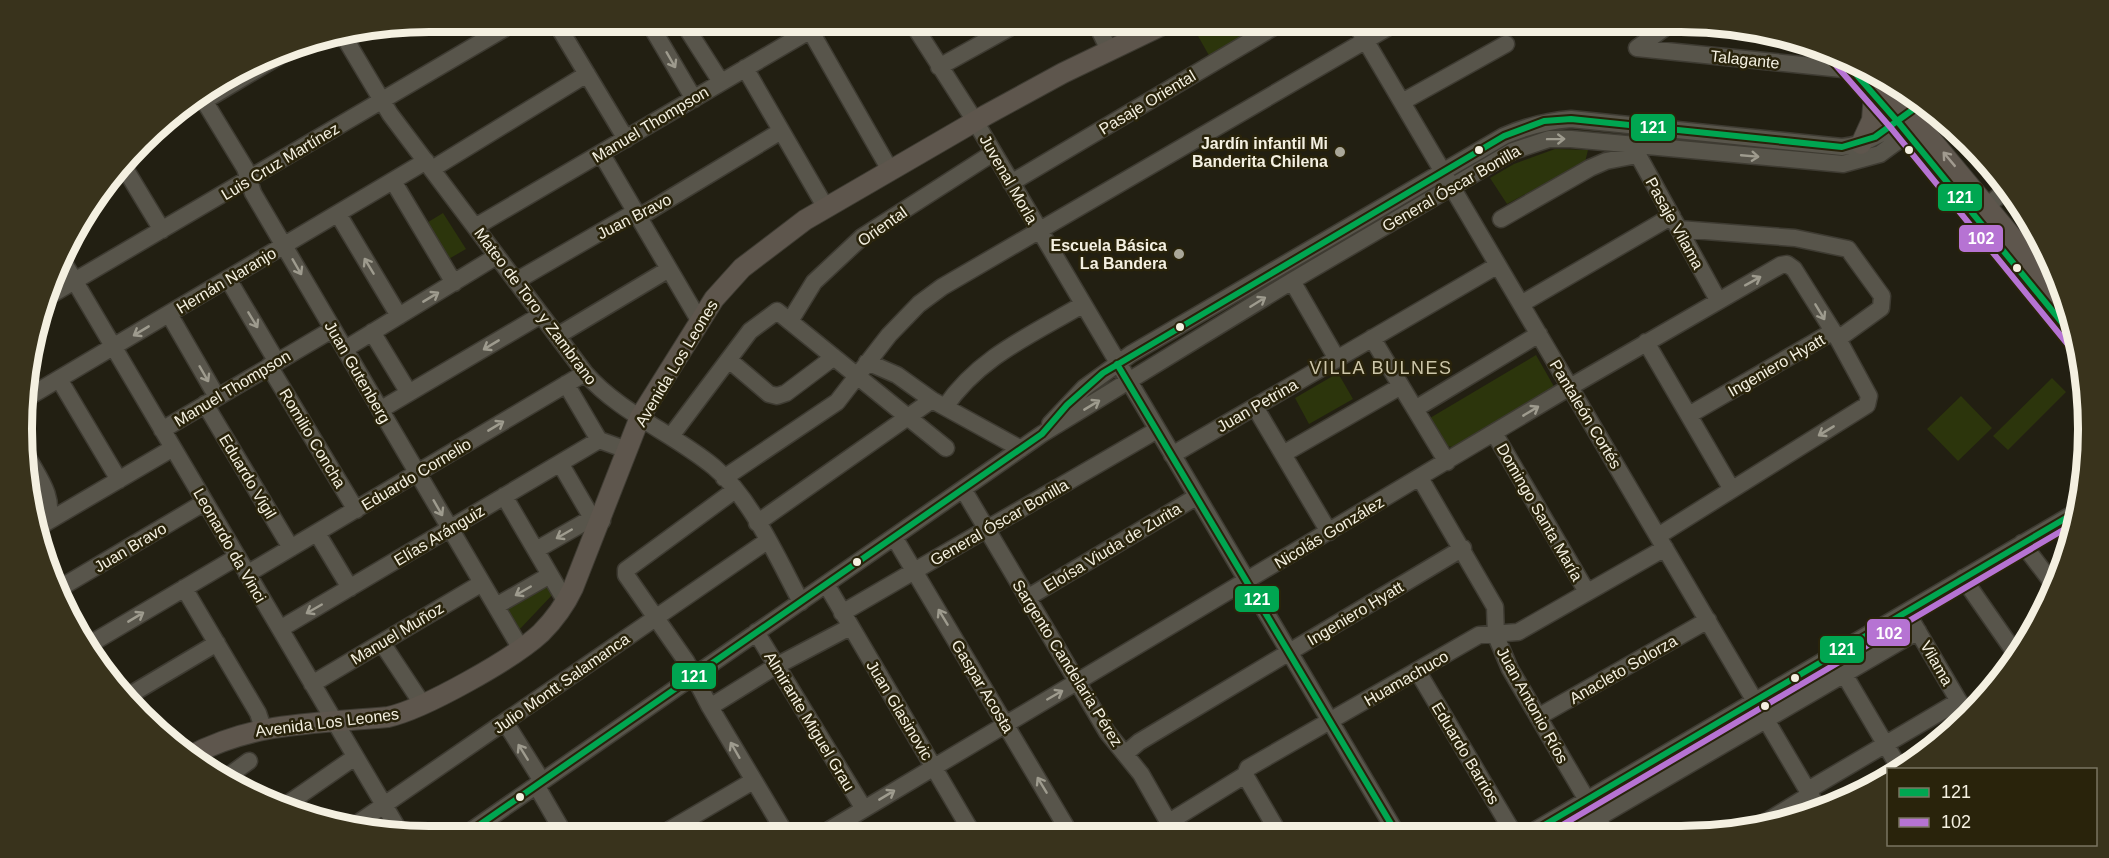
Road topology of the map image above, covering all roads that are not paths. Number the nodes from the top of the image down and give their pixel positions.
1 (498, 32) edge
2 (562, 32) edge
3 (655, 32) edge
4 (664, 32) edge
5 (689, 32) edge
6 (807, 32) edge
7 (811, 32) edge
8 (918, 32) edge
9 (989, 32) edge
10 (1100, 32) edge
11 (1147, 32) edge
12 (1265, 32) edge
13 (1361, 32) edge
14 (1380, 32) edge
15 (1659, 32) edge
16 (657, 36) junction
17 (346, 40) edge
18 (1366, 40) junction
19 (1506, 44) dead end
20 (1109, 50) junction
21 (1832, 62) edge
22 (939, 67) junction
23 (745, 68) junction
24 (1853, 71) edge
25 (587, 74) junction
26 (721, 82) junction
27 (1874, 93) junction
28 (1895, 94) edge
29 (694, 99) junction
30 (204, 101) edge
31 (381, 101) junction
32 (1402, 102) junction
33 (1916, 118) edge
34 (975, 121) junction
35 (1613, 122) junction
36 (1653, 126) junction
37 (781, 131) junction
38 (626, 139) junction
39 (1860, 144) junction
40 (1635, 150) junction
41 (601, 153) junction
42 (993, 153) junction
43 (429, 165) junction
44 (890, 170) junction
45 (127, 171) edge
46 (1443, 172) junction
47 (249, 179) junction
48 (393, 181) junction
49 (1011, 183) junction
50 (1452, 187) junction
51 (2001, 194) edge
52 (826, 208) junction
53 (1981, 211) junction
54 (338, 214) junction
55 (637, 215) junction
56 (1501, 219) dead end
57 (1675, 223) junction
58 (475, 227) junction
59 (162, 230) junction
60 (1039, 230) junction
61 (1795, 238) junction
62 (284, 246) junction
63 (497, 256) junction
64 (1787, 264) junction
65 (1498, 265) junction
66 (66, 267) edge
67 (2038, 269) edge
68 (669, 270) junction
69 (228, 279) junction
70 (516, 281) junction
71 (1292, 281) junction
72 (75, 282) junction
73 (2049, 282) edge
74 (454, 283) junction
75 (56, 292) edge
76 (1718, 300) junction
77 (1521, 304) junction
78 (2057, 304) edge
79 (1082, 305) junction
80 (169, 314) junction
81 (541, 315) junction
82 (399, 316) junction
83 (784, 316) junction
84 (699, 320) junction
85 (333, 329) junction
86 (372, 332) junction
87 (1539, 334) junction
88 (557, 336) junction
89 (1835, 336) junction
90 (1372, 338) junction
91 (1646, 342) junction
92 (114, 347) junction
93 (345, 349) junction
94 (834, 357) junction
95 (1336, 359) junction
96 (729, 360) junction
97 (273, 364) junction
98 (1117, 364) junction
99 (862, 368) junction
100 (585, 373) junction
101 (59, 379) junction
102 (1128, 383) junction
103 (566, 384) junction
104 (1401, 386) junction
105 (1570, 387) junction
106 (409, 393) junction
107 (33, 394) edge
108 (211, 401) junction
109 (938, 404) junction
110 (1255, 407) junction
111 (380, 410) junction
112 (1415, 410) junction
113 (1689, 415) junction
114 (640, 417) junction
115 (909, 418) junction
116 (162, 430) junction
117 (1157, 430) junction
118 (1494, 433) junction
119 (1042, 434) junction
120 (671, 436) junction
121 (599, 440) junction
122 (173, 448) junction
123 (946, 448) dead end
124 (1021, 449) junction
125 (627, 450) junction
126 (1283, 454) junction
127 (1172, 455) junction
128 (1447, 462) junction
129 (560, 463) junction
130 (33, 468) edge
131 (418, 473) junction
132 (1420, 478) junction
133 (118, 480) junction
134 (730, 484) junction
135 (1731, 488) junction
136 (963, 489) junction
137 (504, 496) junction
138 (1196, 497) junction
139 (205, 502) junction
140 (356, 510) junction
141 (2068, 517) edge
142 (597, 519) junction
143 (43, 522) edge
144 (757, 524) junction
145 (43, 525) edge
146 (450, 528) junction
147 (986, 528) junction
148 (1329, 532) junction
149 (317, 533) junction
150 (894, 537) junction
151 (767, 541) junction
152 (1662, 542) junction
153 (2022, 543) junction
154 (291, 548) junction
155 (1463, 548) junction
156 (536, 550) junction
157 (237, 557) junction
158 (915, 571) junction
159 (248, 574) junction
160 (550, 575) junction
161 (1963, 578) junction
162 (2048, 578) edge
163 (1246, 581) junction
164 (482, 583) junction
165 (826, 584) junction
166 (64, 586) edge
167 (184, 588) junction
168 (350, 588) junction
169 (1587, 592) junction
170 (1028, 598) junction
171 (566, 602) junction
172 (801, 602) junction
173 (496, 606) junction
174 (1906, 612) junction
175 (656, 618) junction
176 (846, 620) junction
177 (1708, 620) junction
178 (280, 629) junction
179 (1918, 631) junction
180 (756, 632) junction
181 (1496, 636) junction
182 (93, 642) edge
183 (382, 642) junction
184 (217, 643) junction
185 (2012, 648) edge
186 (521, 649) junction
187 (1289, 652) junction
188 (776, 666) junction
189 (1418, 672) junction
190 (1844, 674) junction
191 (693, 676) junction
192 (1078, 682) junction
193 (312, 684) junction
194 (132, 693) edge
195 (1755, 701) junction
196 (423, 705) junction
197 (710, 707) junction
198 (1963, 708) edge
199 (1538, 717) junction
200 (1766, 719) junction
201 (336, 722) junction
202 (505, 722) junction
203 (1330, 722) junction
204 (1006, 724) junction
205 (263, 728) junction
206 (1886, 744) junction
207 (198, 752) edge
208 (1125, 754) junction
209 (355, 757) junction
210 (249, 761) dead end
211 (1896, 763) edge
212 (933, 767) junction
213 (231, 774) edge
214 (1245, 775) junction
215 (753, 781) junction
216 (539, 783) junction
217 (1812, 797) edge
218 (1587, 800) junction
219 (291, 801) edge
220 (384, 805) junction
221 (864, 809) junction
222 (1783, 813) edge
223 (1597, 818) junction
224 (361, 821) edge
225 (395, 825) edge
226 (478, 826) edge
227 (560, 826) edge
228 (675, 826) edge
229 (781, 826) edge
230 (836, 826) edge
231 (968, 826) edge
232 (1066, 826) edge
233 (1167, 826) edge
234 (1177, 826) edge
235 (1275, 826) edge
236 (1392, 826) edge
237 (1509, 826) edge
238 (1542, 826) edge
239 (1584, 826) edge
240 (1602, 826) edge

1 - 31 street, Luis Cruz Martínez
2 - 25 street
3 - 16 street
4 - 16 street
5 - 26 street
6 - 23 street, Manuel Thompson
7 - 44 street
8 - 22 street, Juvenal Morla
9 - 22 street
10 - 20 street
11 - 20 main road, Avenida Los Leones
12 - 49 street, Pasaje Oriental
13 - 18 street, Pantaleón Cortés
14 - 18 street
15 - 21 street, Talagante
16 -> 29 street
17 - 31 street, Mateo de Toro y Zambrano
18 - 32 street, Pantaleón Cortés
18 - 60 street
19 - 32 street
20 - 34 main road, Avenida Los Leones
22 - 34 street, Juvenal Morla
23 - 26 street, Manuel Thompson
23 - 37 street
24 - 27 main road
25 - 38 street
25 - 43 street, Hernán Naranjo
26 - 29 street, Manuel Thompson
27 - 33 main road
27 - 39 main road
28 - 33 main road
29 - 38 street, Manuel Thompson
30 - 47 street, Juan Gutenberg
31 - 43 street, Mateo de Toro y Zambrano
31 - 47 street, Luis Cruz Martínez
32 - 46 street, Pantaleón Cortés
33 - 39 street, General Óscar Bonilla
40 -> 33 street, General Óscar Bonilla
33 - 53 main road
34 - 42 street, Juvenal Morla
34 - 44 main road, Avenida Los Leones
35 - 36 street, General Óscar Bonilla
35 - 40 street, Pasaje Vilama
35 - 46 street, General Óscar Bonilla
36 - 39 street, General Óscar Bonilla
36 - 40 street
37 - 52 street
37 - 55 street, Juan Bravo
38 - 41 street, Manuel Thompson
50 -> 40 street, General Óscar Bonilla
40 - 56 street, General Óscar Bonilla
40 - 57 street, Pasaje Vilama
41 - 55 street
41 - 58 street, Manuel Thompson
42 - 49 street, Juvenal Morla
42 - 83 street, Oriental
43 - 48 street, Hernán Naranjo
43 - 58 street, Mateo de Toro y Zambrano
44 - 52 main road, Avenida Los Leones
45 - 59 street
46 - 50 street, Pantaleón Cortés
46 - 98 street, General Óscar Bonilla
47 - 59 street, Luis Cruz Martínez
47 - 62 street, Juan Gutenberg
48 - 54 street, Hernán Naranjo
48 - 74 street
49 - 60 street, Juvenal Morla
50 - 65 street, Pantaleón Cortés
50 - 71 street, General Óscar Bonilla
51 - 53 street
52 - 84 main road, Avenida Los Leones
53 - 67 main road
54 - 62 street, Hernán Naranjo
82 -> 54 street
55 - 68 street
55 - 70 street, Juan Bravo
57 - 61 street
57 - 76 street, Pasaje Vilama
57 - 77 street
58 - 63 street, Mateo de Toro y Zambrano
59 - 72 street, Luis Cruz Martínez
60 - 79 street, Juvenal Morla
60 - 99 street
61 - 64 street
61 - 89 street, Ingeniero Hyatt
62 - 69 street, Hernán Naranjo
62 -> 85 street, Juan Gutenberg
63 - 70 street, Mateo de Toro y Zambrano
63 - 74 street
76 -> 64 street, Nicolás González
64 -> 89 street
65 - 77 street, Pantaleón Cortés
65 - 90 street, Juan Petrina
66 - 72 street, Leonardo da Vinci
67 - 73 main road
67 - 78 main road
68 - 84 street
68 - 88 street
69 - 80 street, Hernán Naranjo
69 -> 97 street, Romilio Concha
70 - 81 street, Mateo de Toro y Zambrano
71 - 95 street
102 -> 71 street, General Óscar Bonilla
72 - 75 street, Luis Cruz Martínez
72 - 92 street, Leonardo da Vinci
82 -> 74 street
76 - 91 street, Nicolás González
77 - 87 street, Pantaleón Cortés
79 - 98 street, Juvenal Morla
79 - 109 street
80 -> 92 street, Hernán Naranjo
80 -> 108 street, Eduardo Vigil
81 - 88 street, Mateo de Toro y Zambrano
81 -> 106 street
82 - 86 street
83 - 94 street
83 - 96 street, Oriental
84 - 114 main road, Avenida Los Leones
85 - 93 street, Juan Gutenberg
85 - 97 street, Manuel Thompson
86 - 93 street
86 - 106 street
87 - 105 street, Pantaleón Cortés
87 - 112 street
88 - 100 street, Mateo de Toro y Zambrano
89 - 113 street, Ingeniero Hyatt
89 -> 135 street, Huamachuco
90 - 95 street, Juan Petrina
90 - 104 street
91 - 105 street, Nicolás González
91 - 113 street
92 - 101 street, Hernán Naranjo
92 - 116 street, Leonardo da Vinci
93 - 111 street, Juan Gutenberg
94 - 96 street
94 - 99 street
95 - 110 street, Juan Petrina
96 - 120 street, Oriental
97 - 108 street, Manuel Thompson
97 - 140 street, Romilio Concha
98 - 102 street, Juvenal Morla
98 - 119 street, General Óscar Bonilla
99 - 109 street
99 - 115 street
99 - 134 street
100 - 103 street, Eduardo Cornelio
100 - 114 street, Mateo de Toro y Zambrano
101 - 107 street, Hernán Naranjo
101 - 133 street
102 - 117 street, Juvenal Morla
119 -> 102 street, General Óscar Bonilla
103 - 121 street, Mateo de Toro y Zambrano
131 -> 103 street, Eduardo Cornelio
104 - 112 street
104 - 126 street
118 -> 105 street, Nicolás González
105 - 152 street, Pantaleón Cortés
106 - 111 street
108 - 116 street, Manuel Thompson
108 - 154 street, Eduardo Vigil
109 - 115 street
109 - 124 street
110 - 126 street
110 - 127 street, Juan Petrina
111 - 131 street, Juan Gutenberg
112 - 128 street
113 - 135 street
114 - 120 street, Mateo de Toro y Zambrano
114 - 125 main road, Avenida Los Leones
115 - 123 street
115 - 144 street
116 - 122 street, Leonardo da Vinci
117 - 127 street, Juvenal Morla
117 - 147 street, General Óscar Bonilla
118 - 128 street, Nicolás González
118 - 169 street, Domingo Santa María
119 - 124 street, General Óscar Bonilla
120 - 134 street, Mateo de Toro y Zambrano
121 - 125 street
121 - 129 street, Elías Aránguiz
122 - 133 street, Manuel Thompson
122 - 139 street, Leonardo da Vinci
124 - 136 street, General Óscar Bonilla
125 - 142 main road, Avenida Los Leones
126 - 148 street
127 - 138 street, Juvenal Morla
128 - 132 street, Nicolás González
129 - 137 street, Elías Aránguiz
129 - 142 street
130 - 143 street
131 - 140 street, Eduardo Cornelio
131 -> 146 street, Juan Gutenberg
132 - 148 street, Nicolás González
132 - 155 street, Juan Antonio Ríos
133 - 145 street, Manuel Thompson
134 - 144 street, Mateo de Toro y Zambrano
134 - 175 street
135 - 152 street, Huamachuco
136 - 147 street, Sargento Candelaria Pérez
136 - 150 street, General Óscar Bonilla
137 - 146 street, Elías Aránguiz
137 - 156 street
138 - 163 street, Juvenal Morla
138 - 170 street, Eloísa Viuda de Zurita
139 - 157 street, Leonardo da Vinci
139 - 166 street, Juan Bravo
140 - 149 street, Eduardo Cornelio
141 - 153 street
142 -> 156 street
142 - 171 main road, Avenida Los Leones
144 - 151 street, Mateo de Toro y Zambrano
146 - 164 street, Juan Gutenberg
146 - 168 street, Elías Aránguiz
147 - 158 street, General Óscar Bonilla
147 - 170 street, Sargento Candelaria Pérez
148 - 163 street, Nicolás González
149 - 154 street, Eduardo Cornelio
149 - 168 street
150 - 158 street, Gaspar Acosta
150 - 165 street, General Óscar Bonilla
151 - 172 street, Mateo de Toro y Zambrano
151 - 175 street, Julio Montt Salamanca
152 - 169 street, Huamachuco
152 - 177 street, Pantaleón Cortés
153 - 161 street
153 - 162 street
154 - 159 street, Eduardo Cornelio
155 - 181 street, Juan Antonio Ríos
155 - 187 street, Ingeniero Hyatt
156 - 160 street
157 - 159 street, Leonardo da Vinci
157 - 167 street
158 - 176 street, General Óscar Bonilla
204 -> 158 street, Gaspar Acosta
159 - 178 street, Leonardo da Vinci
160 - 171 street
160 -> 173 street
161 - 174 street
161 - 185 street
163 - 187 street, Juvenal Morla
163 - 192 street, Nicolás González
164 - 173 street, Juan Gutenberg
164 - 183 street, Manuel Muñoz
165 - 172 street, General Óscar Bonilla
165 - 176 street, Juan Glasinovic
182 -> 167 street
167 - 184 street
168 -> 178 street, Elías Aránguiz
169 - 181 street, Huamachuco
170 - 192 street, Sargento Candelaria Pérez
171 - 186 main road, Avenida Los Leones
172 - 180 street, General Óscar Bonilla
173 - 186 street, Juan Gutenberg
174 - 179 street, Vilama
174 - 195 street
175 - 191 street
175 - 202 street, Julio Montt Salamanca
176 - 188 street, General Óscar Bonilla
176 - 212 street, Juan Glasinovic
177 - 195 street, Pantaleón Cortés
177 - 199 street, Anacleto Solorza
178 - 193 street, Leonardo da Vinci
179 - 190 street
179 - 198 street, Vilama
180 - 188 street, Almirante Miguel Grau
180 - 191 street, General Óscar Bonilla
181 - 189 street, Huamachuco
181 - 199 street, Juan Antonio Ríos
183 - 193 street, Manuel Muñoz
183 - 196 street
184 - 194 street
184 - 205 street
186 - 196 main road, Avenida Los Leones
187 - 203 street, Juvenal Morla
187 - 208 street, Ingeniero Hyatt
188 - 197 street, General Óscar Bonilla
188 - 221 street, Almirante Miguel Grau
189 - 203 street, Huamachuco
189 - 237 street, Eduardo Barrios
190 - 200 street
190 - 206 street
191 - 197 street
191 - 216 street, General Óscar Bonilla
204 -> 192 street, Nicolás González
192 - 208 street, Sargento Candelaria Pérez
193 - 201 street, Leonardo da Vinci
195 - 200 street, Pantaleón Cortés
195 - 218 street
196 - 201 main road, Avenida Los Leones
215 -> 197 street
198 - 206 street
199 - 218 street, Juan Antonio Ríos
200 - 217 street, Pantaleón Cortés
200 - 223 street
201 - 205 main road, Avenida Los Leones
201 - 209 street, Leonardo da Vinci
216 -> 202 street
202 - 220 street, Julio Montt Salamanca
203 - 214 street, Huamachuco
203 - 236 street, Juvenal Morla
204 - 212 street, Nicolás González
232 -> 204 street, Gaspar Acosta
205 - 207 main road, Avenida Los Leones
206 - 211 street
206 - 217 street
208 - 233 street, Sargento Candelaria Pérez
209 - 219 street
209 - 220 street, Leonardo da Vinci
210 - 213 street
221 -> 212 street, Nicolás González
212 - 231 street, Juan Glasinovic
214 - 234 street, Huamachuco
214 - 235 street
215 - 228 street
215 - 229 street
216 - 226 street, General Óscar Bonilla
216 - 227 street
217 - 222 street
218 - 223 street, Juan Antonio Ríos
218 - 238 street
220 - 224 street, Julio Montt Salamanca
220 - 225 street, Leonardo da Vinci
221 - 230 street, Nicolás González
223 - 239 street
223 - 240 street, Juan Antonio Ríos

